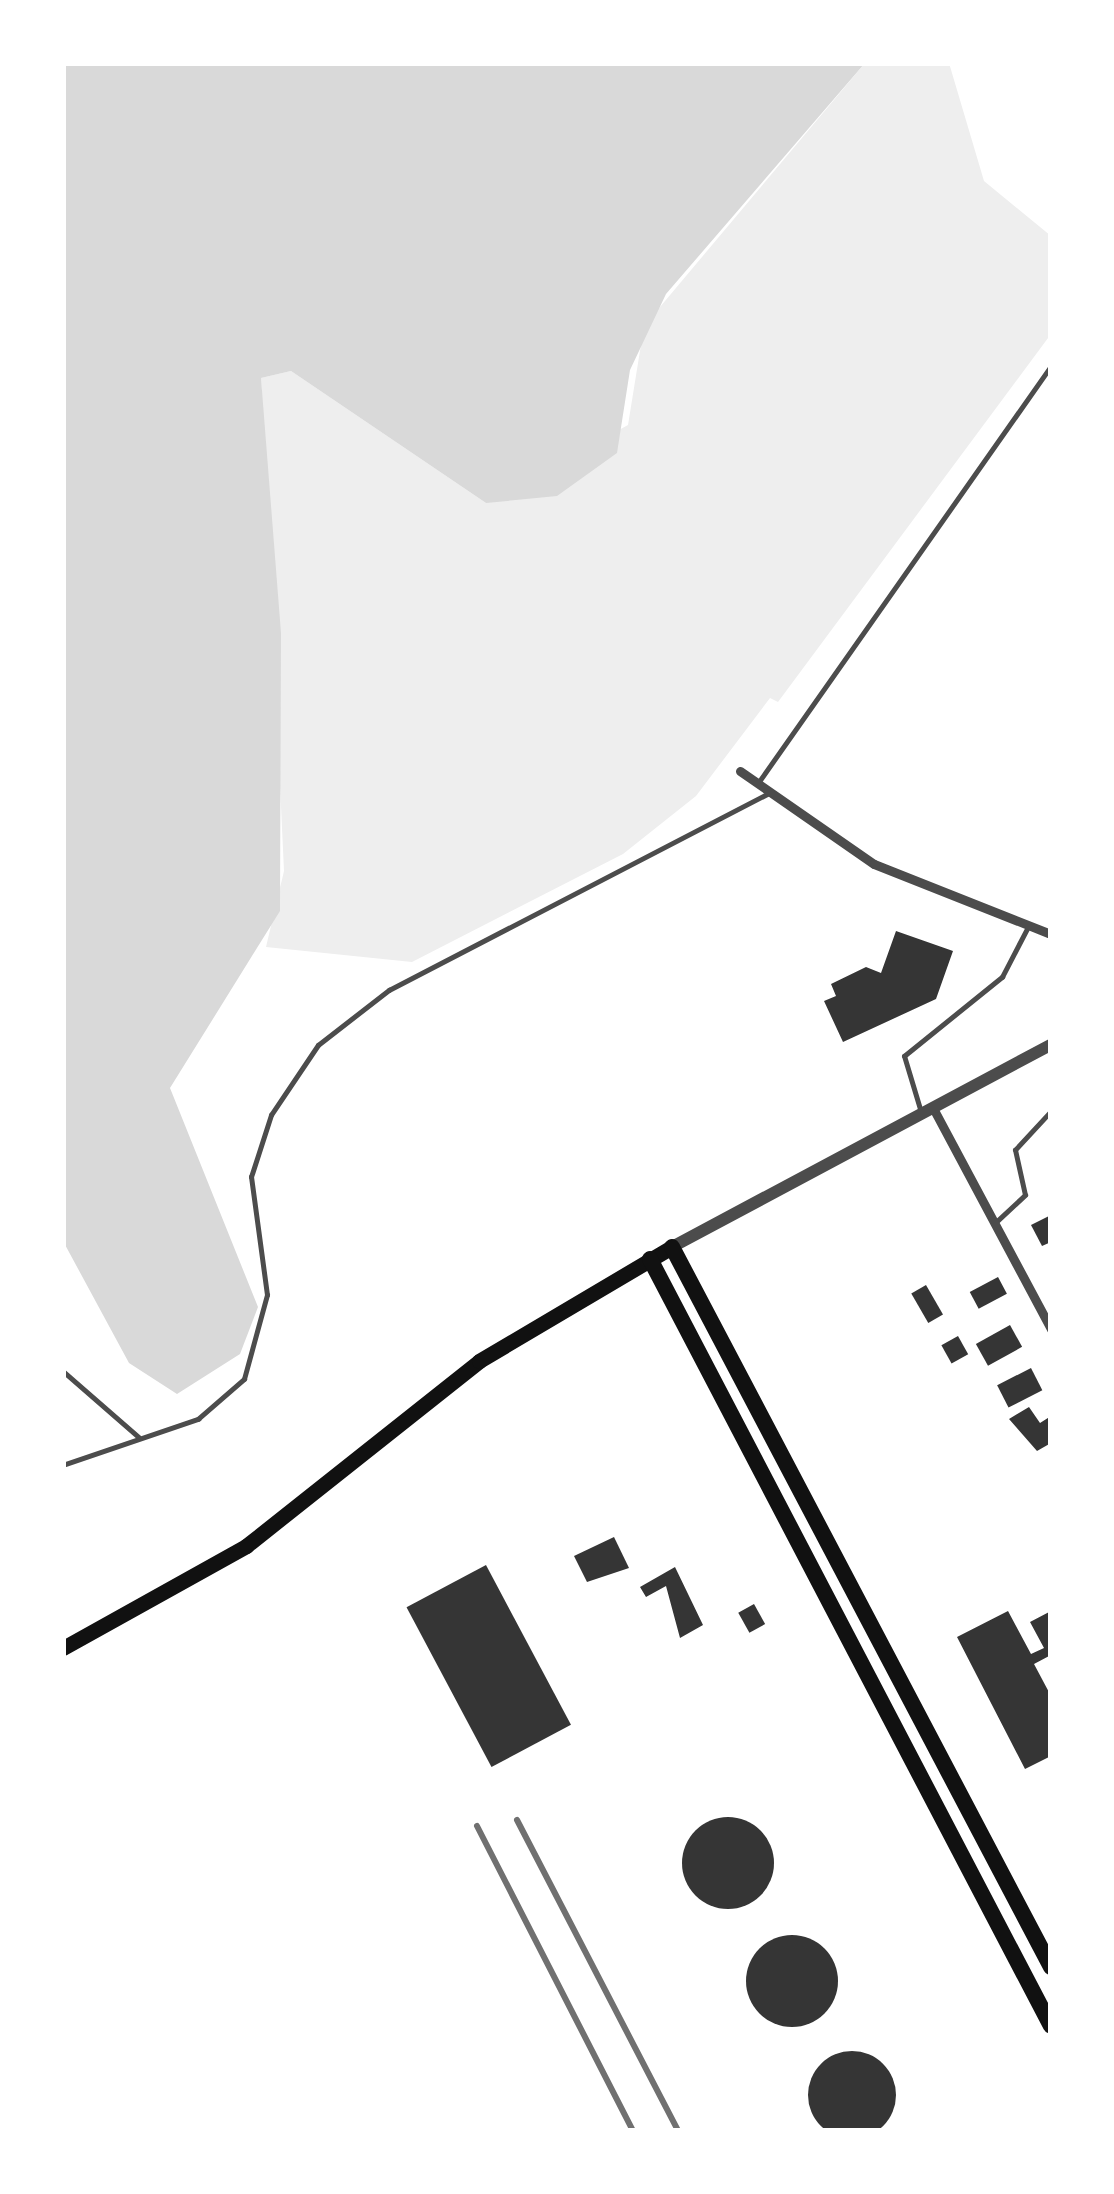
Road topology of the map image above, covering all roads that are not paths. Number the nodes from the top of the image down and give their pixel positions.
1 (1051, 366) edge
2 (740, 772) dead end
3 (758, 785) junction
4 (767, 794) junction
5 (1029, 925) junction
6 (1051, 934) edge
7 (1051, 1045) edge
8 (928, 1111) junction
9 (1051, 1111) edge
10 (995, 1223) junction
11 (672, 1247) junction
12 (650, 1259) junction
13 (1051, 1329) edge
14 (63, 1371) edge
15 (141, 1438) junction
16 (63, 1466) edge
17 (63, 1648) edge
18 (1051, 1967) edge
19 (1051, 2026) edge

1 - 3 lane
2 - 3 street
3 - 4 street
4 - 5 street
4 - 15 lane
5 - 6 street
5 - 8 lane
7 - 8 street
8 - 10 street
8 - 11 street
9 - 10 lane
10 - 13 street
11 - 12 main road
11 - 18 highway
12 - 17 main road
12 - 19 highway
14 - 15 lane
15 - 16 lane

